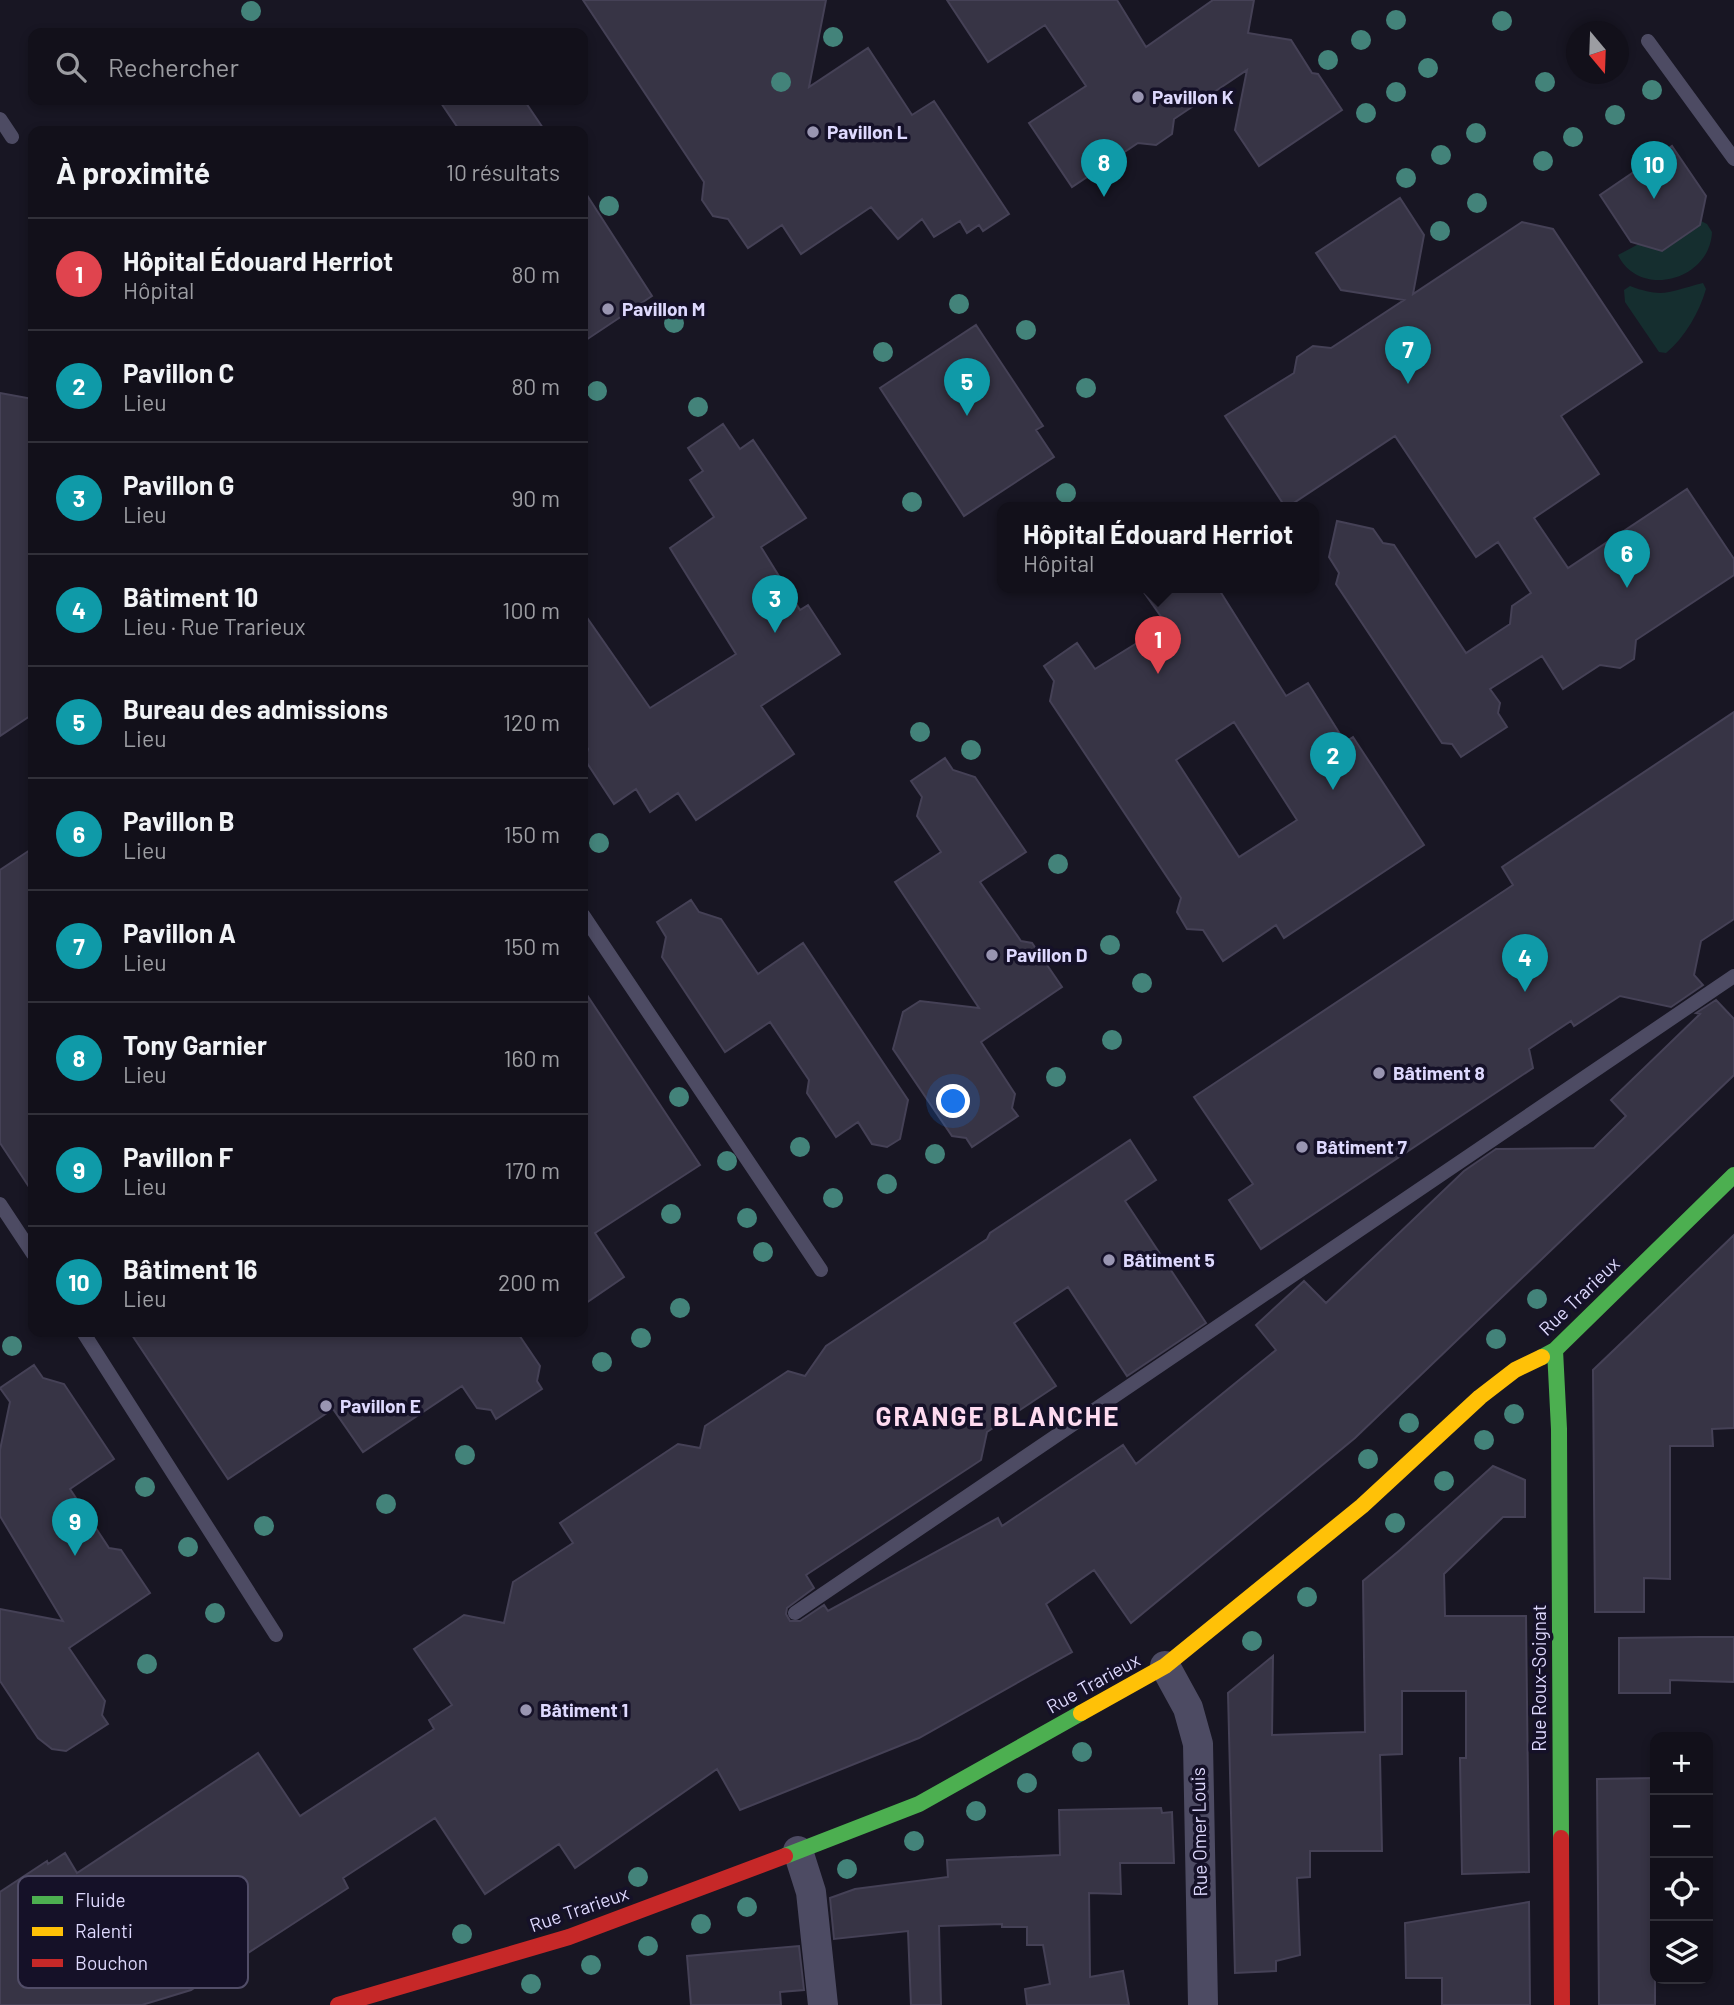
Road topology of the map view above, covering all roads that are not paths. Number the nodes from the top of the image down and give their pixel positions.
1 (1648, 41) dead end
2 (0, 119) edge
3 (12, 136) dead end
4 (1734, 159) edge
5 (588, 922) edge
6 (1734, 975) edge
7 (1734, 1175) edge
8 (0, 1204) edge
9 (28, 1246) edge
10 (821, 1270) dead end
11 (86, 1337) edge
12 (1556, 1350) junction
13 (795, 1613) dead end
14 (275, 1635) dead end
15 (1165, 1666) junction
16 (798, 1851) junction
17 (338, 2005) edge
18 (823, 2005) edge
19 (1203, 2005) edge
20 (1562, 2005) edge

1 - 4 lane
2 - 3 lane
5 - 10 lane
6 - 13 lane
7 - 12 street, Rue Trarieux
8 - 9 lane
11 - 14 lane
12 - 15 street, Rue Trarieux
12 - 20 street, Rue Roux-Soignat
15 - 16 street, Rue Trarieux
15 - 19 street, Rue Omer Louis
16 - 17 street, Rue Trarieux
16 - 18 street

